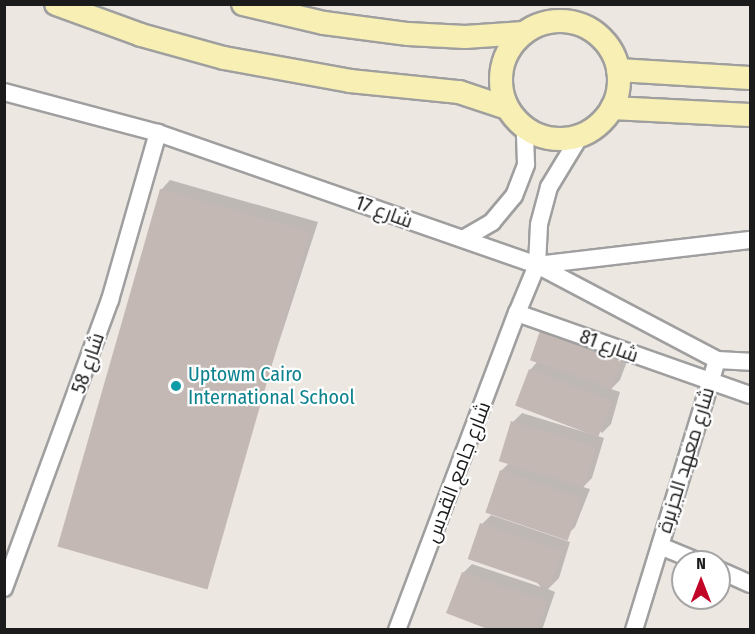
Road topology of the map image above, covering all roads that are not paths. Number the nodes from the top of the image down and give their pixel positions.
1 (56, 4) edge
2 (243, 4) edge
3 (524, 33) junction
4 (618, 70) junction
5 (750, 78) edge
6 (4, 92) edge
7 (507, 108) junction
8 (612, 108) junction
9 (750, 116) edge
10 (525, 129) junction
11 (158, 133) junction
12 (580, 136) junction
13 (463, 239) junction
14 (750, 240) edge
15 (537, 265) junction
16 (517, 313) junction
17 (717, 360) junction
18 (750, 362) edge
19 (710, 383) junction
20 (750, 395) edge
21 (660, 546) junction
22 (671, 551) edge
23 (731, 575) edge
24 (750, 584) edge
25 (5, 587) edge
26 (398, 630) edge
27 (634, 630) edge

1 - 7 main road
2 - 3 main road
3 - 4 main road
3 - 7 main road
4 - 5 main road
4 - 8 main road
6 - 11 street, شارع 17
7 - 10 main road
8 - 9 main road
8 - 12 main road
10 - 12 main road
10 - 13 street
11 - 13 street, شارع 17
11 - 25 street, شارع 58
12 - 15 street
13 - 15 street, شارع 17
14 - 15 street
15 - 16 street
15 - 17 street, شارع 17
16 - 19 street, شارع 81
16 - 26 street, شارع جامع القدس
17 - 18 street, شارع 17
17 - 19 street, شارع معهد الجزيرة
19 - 20 street, شارع 81
19 - 21 street, شارع معهد الجزيرة
21 - 22 street
21 - 27 street, شارع معهد الجزيرة
23 - 24 street

